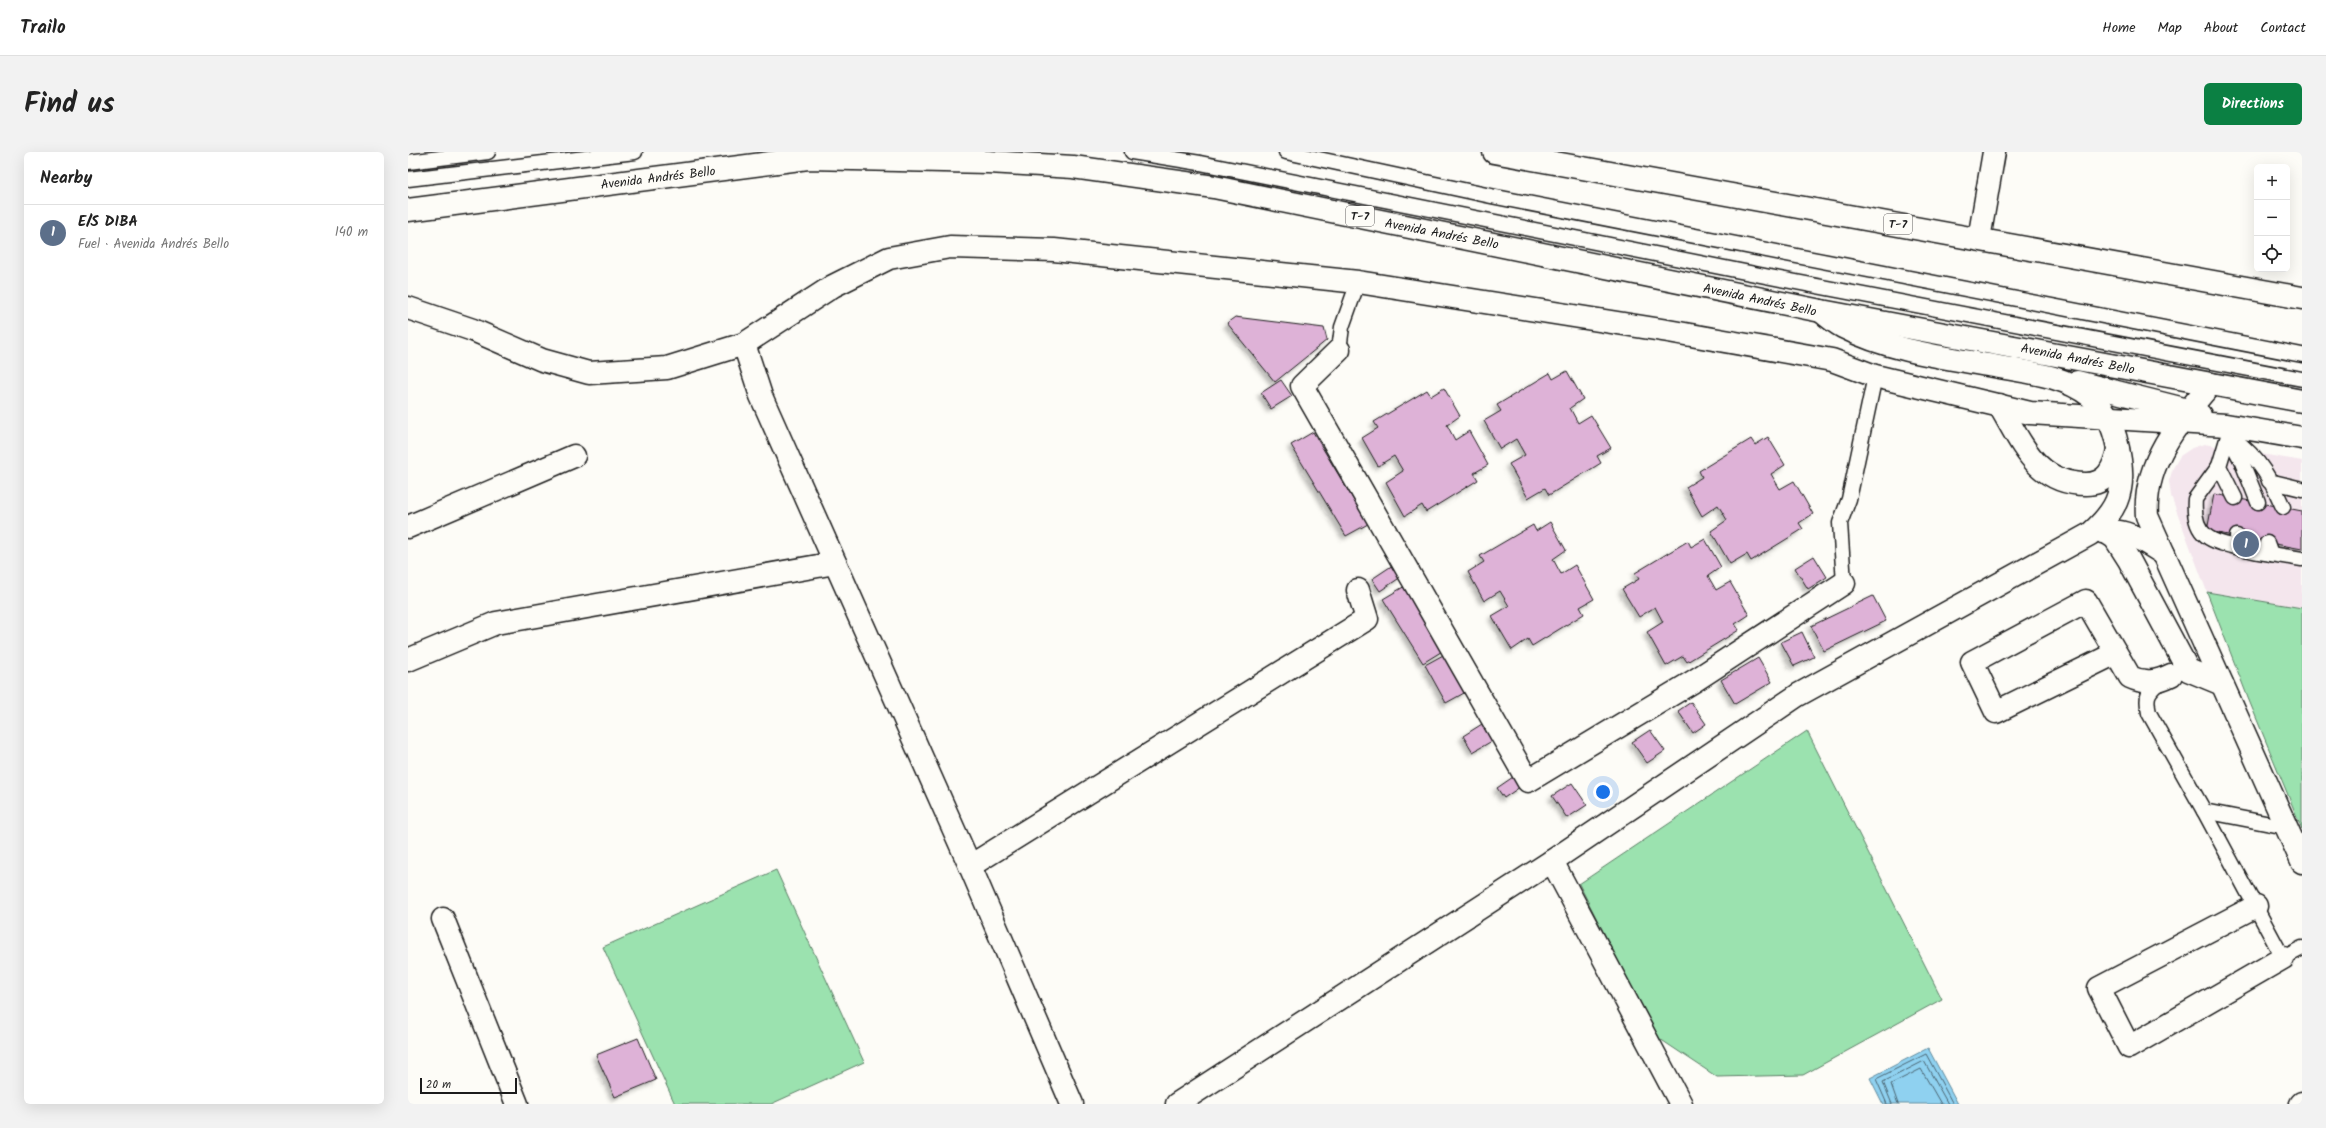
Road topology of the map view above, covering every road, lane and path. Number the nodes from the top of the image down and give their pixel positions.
1 (488, 152) edge
2 (635, 152) edge
3 (1132, 152) edge
4 (1286, 152) edge
5 (1494, 152) edge
6 (1994, 152) edge
7 (408, 162) edge
8 (408, 179) edge
9 (408, 210) edge
10 (1979, 239) junction
11 (1358, 282) junction
12 (2302, 298) edge
13 (408, 308) edge
14 (1821, 311) junction
15 (744, 344) junction
16 (1339, 350) joint
17 (2302, 355) edge
18 (1875, 376) junction
19 (2052, 377) junction
20 (2302, 379) edge
21 (2211, 384) junction
22 (2302, 401) edge
23 (1999, 405) junction
24 (2183, 416) junction
25 (2100, 418) junction
26 (2223, 430) junction
27 (2302, 438) edge
28 (2119, 449) junction
29 (574, 456) dead end
30 (2219, 466) junction
31 (2269, 481) junction
32 (2150, 483) junction
33 (2302, 489) edge
34 (2235, 498) dead end
35 (2258, 502) dead end
36 (2117, 505) junction
37 (2283, 508) dead end
38 (408, 528) edge
39 (2098, 533) junction
40 (2237, 536) dead end
41 (2245, 549) junction
42 (2164, 554) junction
43 (2302, 559) edge
44 (835, 563) junction
45 (1844, 583) joint
46 (1358, 590) dead end
47 (2116, 652) junction
48 (408, 660) edge
49 (2171, 671) junction
50 (2222, 684) junction
51 (2204, 811) junction
52 (2286, 827) junction
53 (1552, 861) junction
54 (2302, 862) edge
55 (970, 866) junction
56 (2256, 906) junction
57 (443, 919) dead end
58 (2293, 953) edge
59 (517, 1104) edge
60 (1072, 1104) edge
61 (1177, 1104) edge
62 (1681, 1104) edge

1 - 7 lane
2 - 8 lane
3 - 20 lane
4 - 17 lane
5 - 10 main road, T-7
6 - 10 main road
9 - 14 main road, Avenida Andrés Bello / T-7
10 - 12 main road, T-7
11 - 15 main road
11 - 16 lane
11 - 18 main road
13 - 15 main road
14 - 19 main road
14 - 21 main road, Avenida Andrés Bello / T-7
15 - 44 main road
16 - 45 main road
18 - 23 main road
18 - 45 lane
19 - 24 main road
19 - 25 main road
21 - 22 main road, Avenida Andrés Bello / T-7
21 - 24 main road
23 - 25 main road
23 - 28 main road
24 - 25 main road
24 - 26 main road
24 - 32 main road
25 - 28 main road
26 - 27 main road
26 - 30 lane
26 - 31 lane
26 - 35 lane
28 - 36 main road
29 - 38 main road
30 - 34 lane
30 - 41 lane
31 - 33 lane
31 - 37 lane
32 - 36 main road
32 - 42 main road
36 - 39 main road
39 - 42 main road
39 - 49 main road
39 - 53 main road
40 - 41 lane
41 - 43 lane
42 - 50 main road
44 - 48 main road
44 - 55 main road
46 - 55 main road
47 - 47 main road
47 - 49 main road
49 - 50 main road
49 - 51 lane
50 - 52 main road
51 - 52 lane
51 - 56 lane
52 - 54 main road
53 - 61 main road
53 - 62 main road
55 - 60 main road
56 - 58 lane
56 - 58 main road
57 - 59 main road

